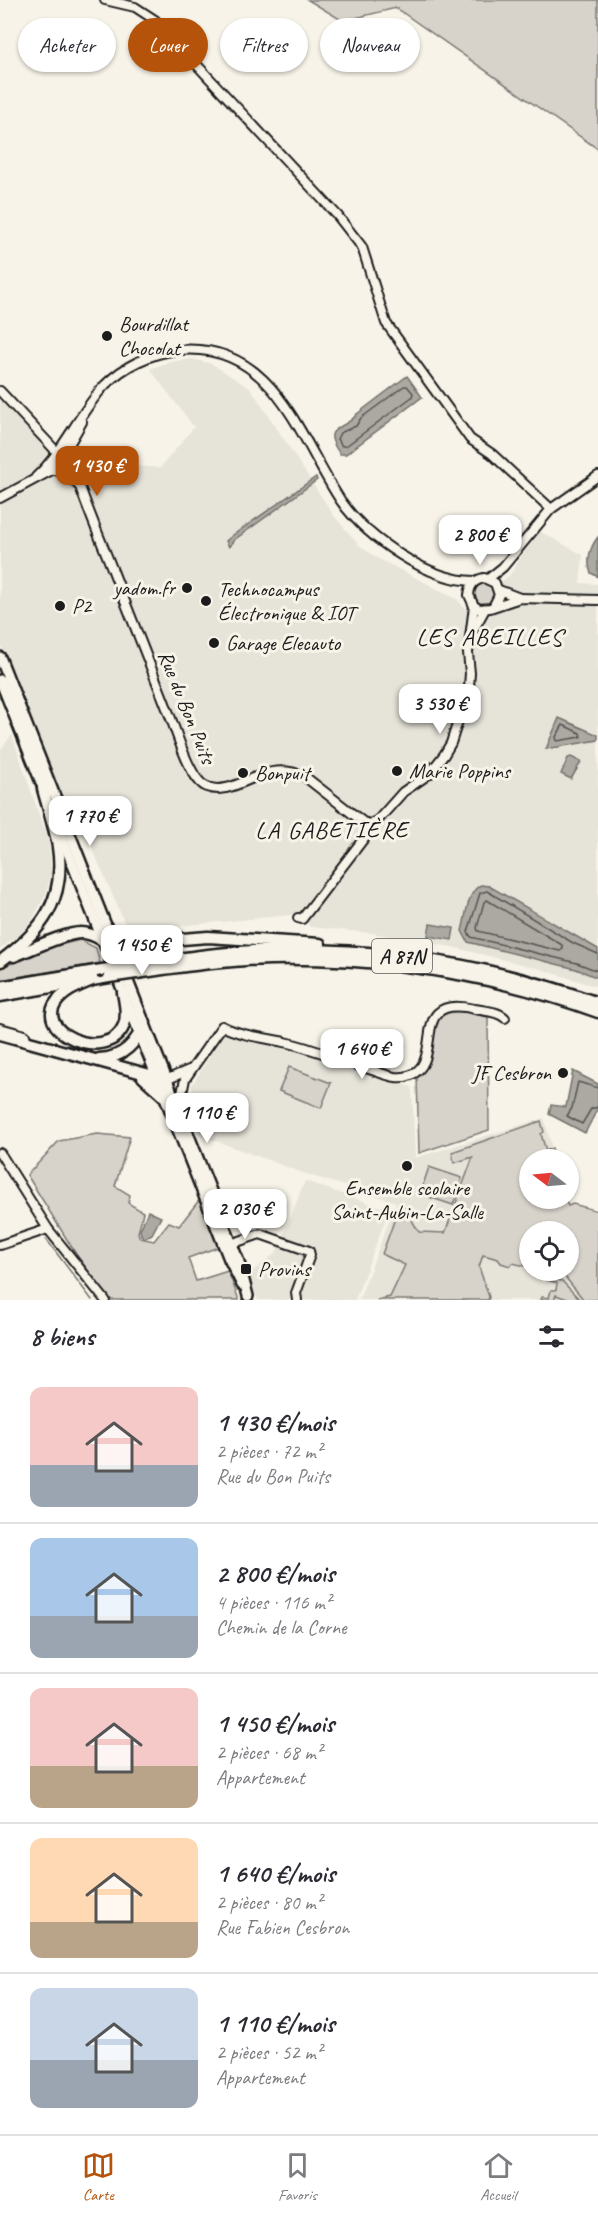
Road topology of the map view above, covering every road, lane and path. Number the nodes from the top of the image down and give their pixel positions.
1 (105, 0) edge
2 (0, 390) edge
3 (60, 454) junction
4 (52, 470) junction
5 (598, 476) edge
6 (36, 477) junction
7 (79, 486) junction
8 (0, 498) edge
9 (551, 509) junction
10 (444, 575) junction
11 (475, 581) junction
12 (494, 584) junction
13 (469, 595) junction
14 (520, 598) junction
15 (598, 600) edge
16 (494, 605) junction
17 (474, 606) junction
18 (485, 609) junction
19 (471, 633) junction
20 (0, 657) edge
21 (6, 686) edge
22 (43, 789) junction
23 (370, 824) junction
24 (297, 918) dead end
25 (107, 939) junction
26 (353, 951) junction
27 (118, 952) joint
28 (1, 961) edge
29 (141, 968) junction
30 (95, 977) junction
31 (0, 987) edge
32 (123, 993) junction
33 (0, 996) edge
34 (598, 1003) edge
35 (598, 1012) edge
36 (505, 1018) dead end
37 (145, 1022) junction
38 (0, 1028) edge
39 (0, 1034) edge
40 (140, 1035) junction
41 (27, 1042) junction
42 (90, 1059) junction
43 (192, 1067) junction
44 (123, 1068) junction
45 (185, 1079) junction
46 (165, 1081) junction
47 (163, 1095) junction
48 (178, 1108) junction
49 (0, 1152) edge
50 (48, 1229) junction
51 (231, 1244) junction
52 (0, 1245) edge
53 (248, 1298) edge
54 (105, 1300) edge
55 (297, 1300) edge

1 - 9 street
2 - 3 street, Rue du Bon Puits
3 - 4 street
3 - 6 street
3 - 7 street, Rue du Bon Puits
3 - 10 street
4 - 6 street
4 - 7 street
5 - 9 street
6 - 8 street
7 - 23 street, Rue du Bon Puits
9 - 12 street
10 - 11 street
10 - 13 street
11 - 12 street
11 - 13 street
12 - 14 street
12 - 16 street
13 - 17 street
14 - 15 street
14 - 16 street
16 - 18 street
17 - 18 street
17 - 19 street
18 - 19 street
19 - 23 street
20 - 21 main road
21 - 22 main road
21 - 25 main road
22 - 25 main road
22 - 28 highway
23 - 24 street
25 - 26 highway
25 - 27 highway
25 - 28 highway
25 - 32 main road
26 - 29 highway, A 87N
26 - 34 highway, A 87N
27 - 37 main road
29 - 30 highway, A 87N, bridge
29 - 35 highway, A 87N
30 - 31 highway, A 87N
30 - 32 highway
30 - 33 highway, A 87N
32 - 40 main road
36 - 43 street
37 - 40 highway
37 - 46 main road
38 - 41 street
39 - 41 highway
40 - 42 highway
40 - 46 main road
41 - 42 highway
42 - 44 highway
43 - 45 street
43 - 46 street
44 - 46 highway
44 - 47 highway
45 - 46 street
45 - 48 street
46 - 47 main road
46 - 48 main road
47 - 53 main road
48 - 51 main road
49 - 50 street
50 - 52 street
50 - 54 street
51 - 53 main road
51 - 55 street

